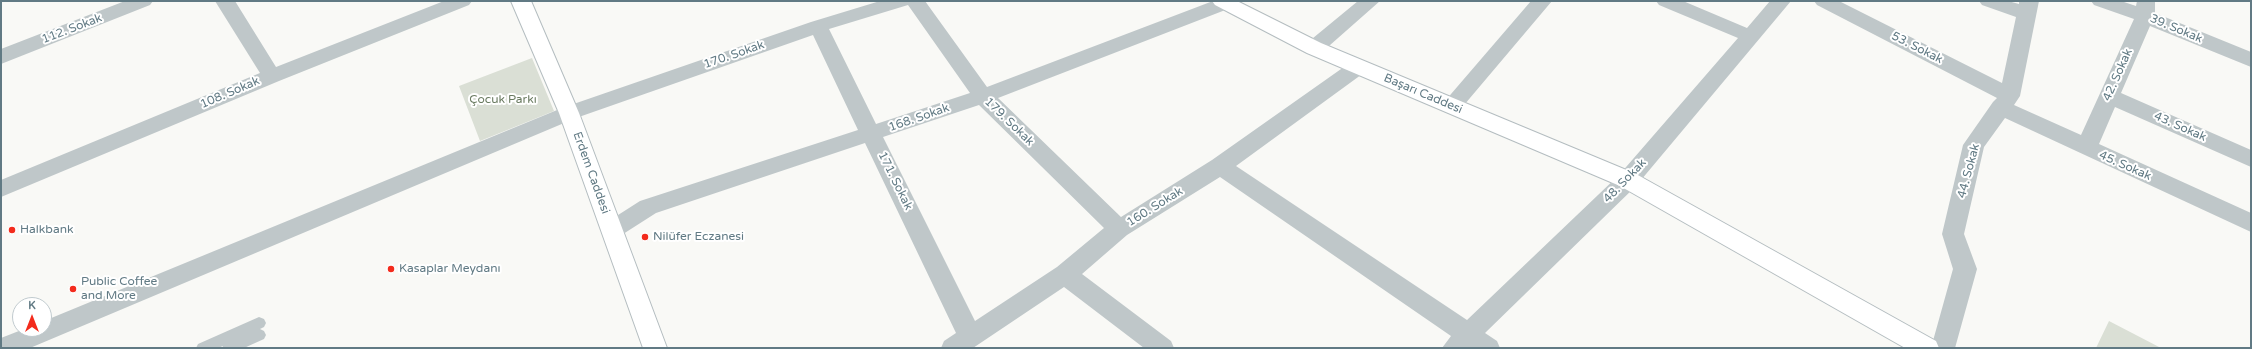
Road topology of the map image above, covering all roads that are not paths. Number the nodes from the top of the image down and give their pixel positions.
1 (143, 1) edge
2 (225, 1) edge
3 (462, 1) edge
4 (520, 1) edge
5 (901, 1) edge
6 (915, 1) edge
7 (1370, 1) edge
8 (1542, 1) edge
9 (1666, 1) edge
10 (1781, 1) edge
11 (1824, 1) edge
12 (1989, 1) edge
13 (2101, 1) edge
14 (1224, 2) edge
15 (2028, 8) edge
16 (2145, 8) edge
17 (818, 26) junction
18 (1750, 36) junction
19 (1314, 48) junction
20 (1, 57) edge
21 (2251, 60) edge
22 (1358, 67) junction
23 (272, 76) junction
24 (2108, 95) junction
25 (983, 96) junction
26 (2005, 102) junction
27 (1452, 106) junction
28 (569, 113) junction
29 (873, 134) junction
30 (2086, 148) junction
31 (2251, 159) edge
32 (1220, 166) junction
33 (1628, 180) junction
34 (1, 189) edge
35 (2251, 223) edge
36 (1119, 229) junction
37 (612, 230) junction
38 (1065, 274) junction
39 (1461, 341) edge
40 (961, 342) edge
41 (4, 348) edge
42 (203, 348) edge
43 (229, 348) edge
44 (655, 348) edge
45 (1162, 348) edge
46 (1488, 348) edge
47 (1927, 348) edge
48 (1943, 348) edge

1 - 20 street, 112. Sokak
2 - 23 street
3 - 23 street, 108. Sokak
4 - 28 street, Erdem Caddesi
5 - 17 street, 170. Sokak
6 - 25 street, 179. Sokak
7 - 19 street
8 - 27 street
9 - 18 street
10 - 18 street, 48. Sokak
11 - 26 street, 53. Sokak
12 - 15 street
13 - 16 street, 39. Sokak
14 - 19 street, Başarı Caddesi
14 - 25 street, 168. Sokak
15 - 26 street, 44. Sokak
16 - 21 street, 39. Sokak
16 - 24 street, 42. Sokak
17 - 28 street, 170. Sokak
17 - 29 street, 171. Sokak
18 - 33 street, 48. Sokak
19 - 22 street, Başarı Caddesi
22 - 27 street, Başarı Caddesi
22 - 32 street, 160. Sokak
23 - 34 street, 108. Sokak
24 - 30 street, 42. Sokak
24 - 31 street, 43. Sokak
25 - 29 street, 168. Sokak
25 - 36 street, 179. Sokak
26 - 30 street, 45. Sokak
26 - 48 street, 44. Sokak
27 - 33 street, Başarı Caddesi
28 - 37 street, Erdem Caddesi
28 - 41 street, 170. Sokak
29 - 37 street, 168. Sokak
29 - 40 street, 171. Sokak
30 - 35 street, 45. Sokak
32 - 36 street, 160. Sokak
32 - 39 street
33 - 39 street, 48. Sokak
33 - 47 street, Başarı Caddesi
36 - 38 street, 160. Sokak
37 - 44 street, Erdem Caddesi
38 - 40 street, 160. Sokak
38 - 45 street
39 - 46 street
42 - 43 lane

